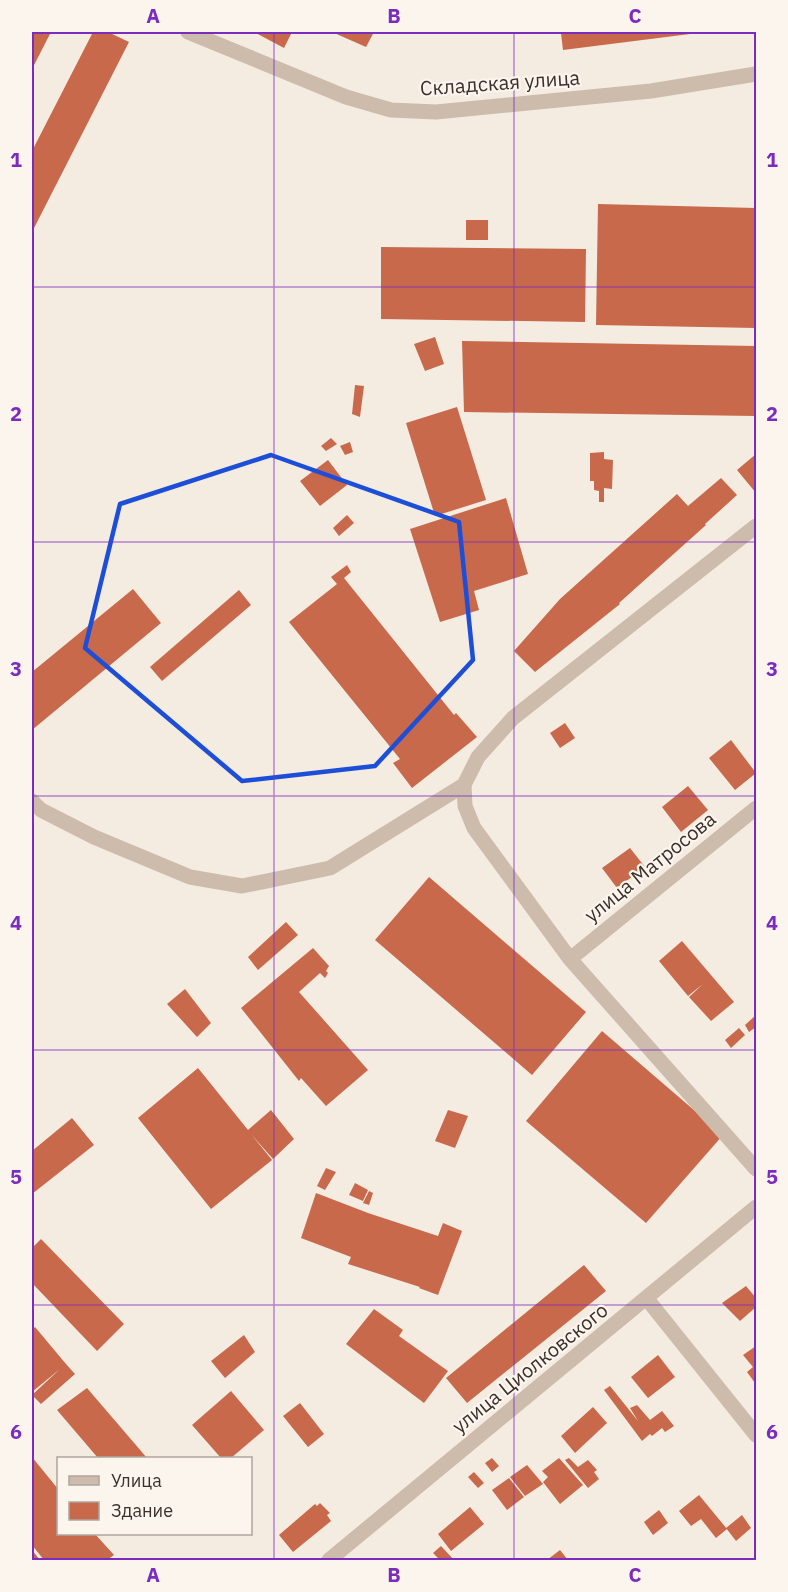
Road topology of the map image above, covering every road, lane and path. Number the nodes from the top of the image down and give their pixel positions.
1 (188, 32) edge
2 (756, 74) edge
3 (756, 526) edge
4 (464, 785) junction
5 (32, 801) edge
6 (756, 808) edge
7 (570, 959) junction
8 (756, 1169) edge
9 (756, 1207) edge
10 (647, 1299) junction
11 (756, 1435) edge
12 (329, 1560) edge

1 - 2 street, Складская улица
3 - 4 street
4 - 5 street
4 - 7 street
6 - 7 street, улица Матросова
7 - 8 street
9 - 10 street, улица Циолковского
10 - 11 street
10 - 12 street, улица Циолковского

